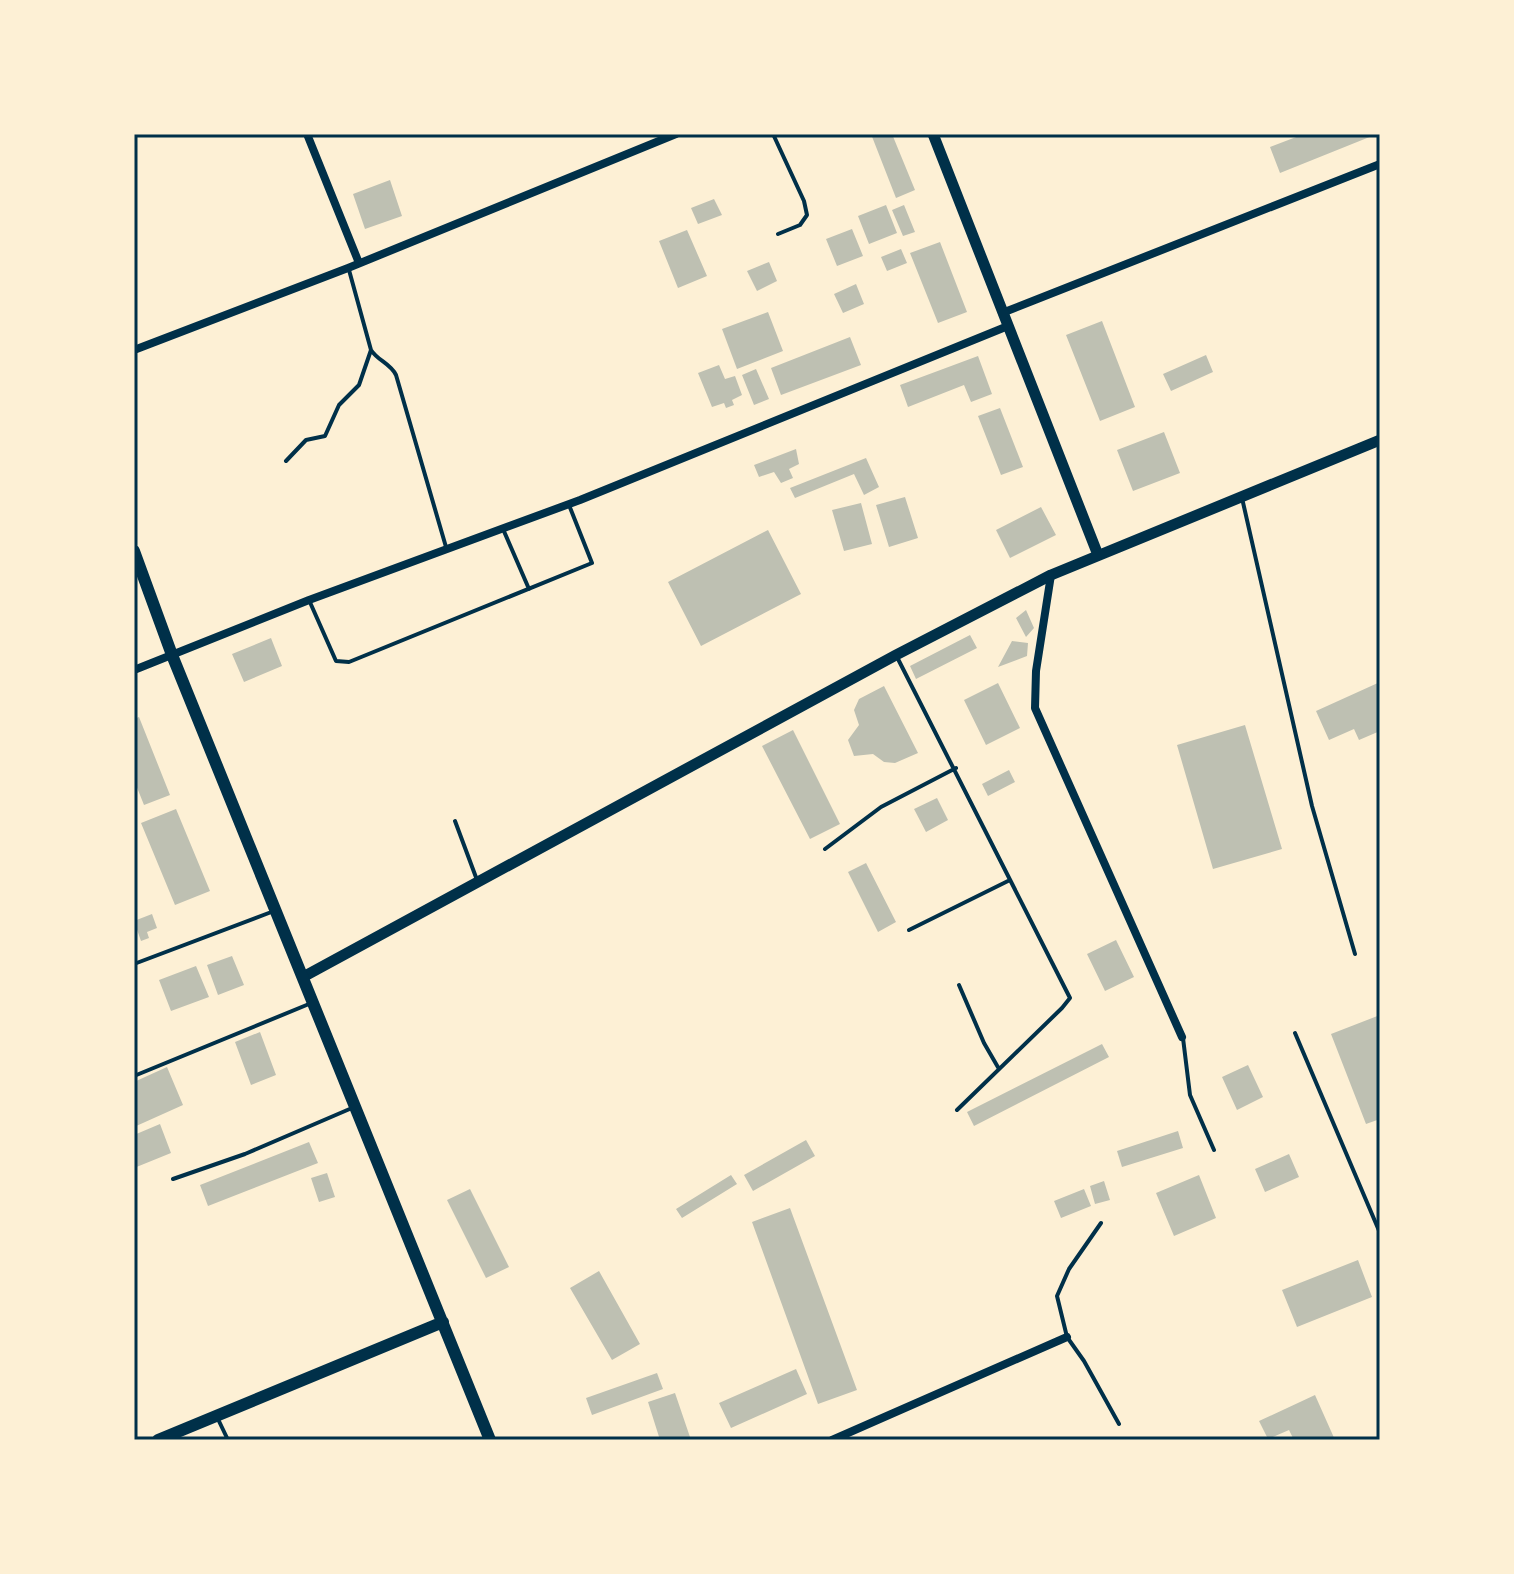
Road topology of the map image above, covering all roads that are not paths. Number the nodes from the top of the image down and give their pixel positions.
1 (307, 134) edge
2 (647, 134) edge
3 (676, 134) edge
4 (773, 134) edge
5 (933, 134) edge
6 (651, 144) junction
7 (1380, 164) edge
8 (778, 234) dead end
9 (359, 263) junction
10 (348, 268) junction
11 (1002, 313) junction
12 (1008, 326) junction
13 (134, 350) edge
14 (371, 350) junction
15 (1380, 440) edge
16 (286, 461) dead end
17 (1242, 497) junction
18 (569, 504) junction
19 (503, 529) junction
20 (447, 550) junction
21 (134, 551) edge
22 (1098, 555) junction
23 (1051, 575) junction
24 (529, 589) junction
25 (309, 600) junction
26 (172, 655) junction
27 (896, 655) junction
28 (134, 670) edge
29 (956, 768) junction
30 (455, 821) dead end
31 (825, 849) dead end
32 (1010, 880) junction
33 (478, 882) junction
34 (276, 910) junction
35 (909, 930) dead end
36 (1355, 954) dead end
37 (134, 964) edge
38 (303, 977) junction
39 (959, 985) dead end
40 (313, 1002) junction
41 (1295, 1033) dead end
42 (1182, 1037) joint
43 (999, 1069) junction
44 (134, 1076) edge
45 (354, 1107) junction
46 (957, 1110) dead end
47 (1214, 1150) dead end
48 (173, 1179) dead end
49 (1101, 1223) dead end
50 (1380, 1233) edge
51 (443, 1322) junction
52 (1067, 1337) junction
53 (217, 1415) junction
54 (1119, 1424) dead end
55 (158, 1440) edge
56 (228, 1440) edge
57 (490, 1440) edge
58 (832, 1440) edge

1 - 9 street
2 - 6 lane
3 - 6 street
4 - 8 lane
5 - 11 street
6 - 9 street
7 - 11 street
9 - 10 street
10 - 13 street
10 - 14 lane
11 - 12 street
12 - 18 street
12 - 22 street
14 - 16 lane
14 - 20 lane
15 - 17 street
17 - 22 street
17 - 36 lane
18 - 19 street
18 - 24 lane
19 - 20 street
19 - 24 lane
20 - 25 street
21 - 26 main road
22 - 23 street
23 - 27 street
23 - 42 street
24 - 25 lane
25 - 26 street
26 - 28 street
26 - 34 main road
27 - 29 lane
27 - 33 street
29 - 31 lane
29 - 32 lane
30 - 33 lane
32 - 35 lane
32 - 43 lane
33 - 38 street
34 - 37 lane
34 - 38 main road
38 - 40 main road
39 - 43 lane
40 - 44 lane
40 - 45 main road
41 - 50 lane
42 - 47 lane
43 - 46 lane
45 - 48 lane
45 - 51 main road
49 - 52 lane
51 - 53 main road
51 - 57 main road
52 - 54 lane
52 - 58 street
53 - 55 main road
53 - 56 lane

